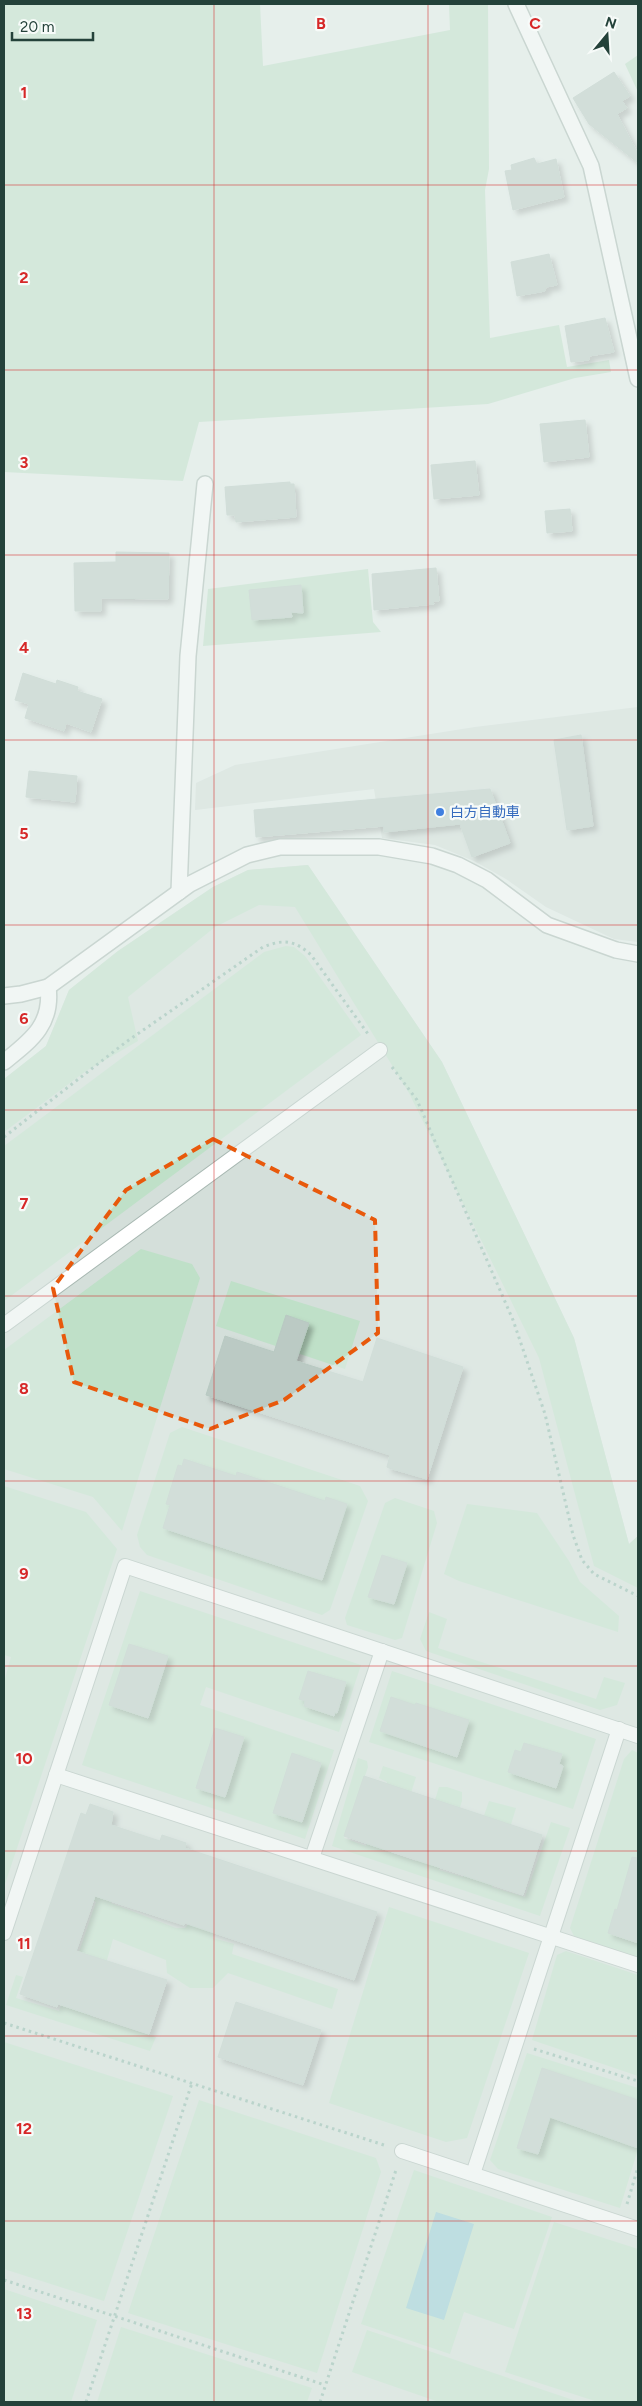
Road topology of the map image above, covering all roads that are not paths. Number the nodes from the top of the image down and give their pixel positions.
1 (516, 4) edge
2 (638, 379) edge
3 (205, 484) dead end
4 (179, 892) junction
5 (638, 954) edge
6 (48, 987) junction
7 (4, 996) edge
8 (380, 1050) road end
9 (4, 1062) edge
10 (4, 1325) edge
11 (382, 1651) junction
12 (619, 1729) junction
13 (638, 1736) edge
14 (56, 1775) junction
15 (312, 1858) junction
16 (4, 1933) edge
17 (552, 1936) junction
18 (638, 1965) edge
19 (402, 2151) road end
20 (473, 2174) junction
21 (638, 2228) edge

1 - 2 street
3 - 4 street
4 - 5 street
4 - 6 street
6 - 7 street
6 - 9 street
8 - 10 lane
11 - 12 lane
11 - 14 lane
11 - 15 lane
12 - 13 lane
12 - 17 lane
14 - 15 lane
14 - 16 lane
15 - 17 lane
17 - 18 lane
17 - 20 lane
19 - 20 lane
20 - 21 lane

